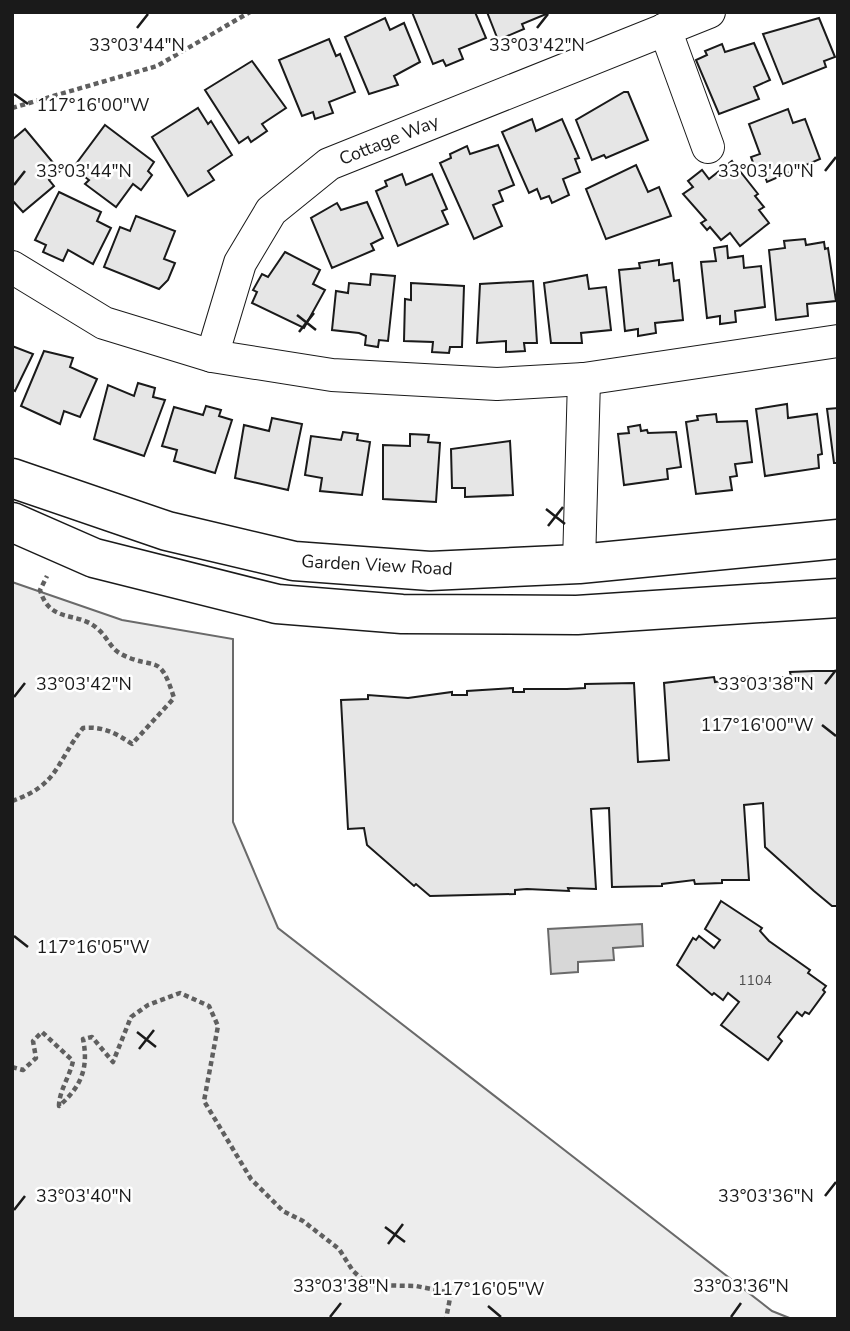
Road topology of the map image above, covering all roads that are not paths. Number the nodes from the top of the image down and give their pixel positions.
1 (709, 12) edge
2 (665, 29) junction
3 (708, 147) dead end
4 (12, 267) edge
5 (838, 341) edge
6 (212, 356) junction
7 (584, 379) junction
8 (12, 478) edge
9 (12, 522) edge
10 (838, 539) edge
11 (579, 564) junction
12 (838, 598) edge

1 - 2 street, Cottage Way
2 - 3 street
2 - 6 street, Cottage Way
4 - 6 street
5 - 7 street
6 - 7 street
7 - 11 street
8 - 11 main road, Garden View Road
9 - 12 main road
10 - 11 main road, Garden View Road

